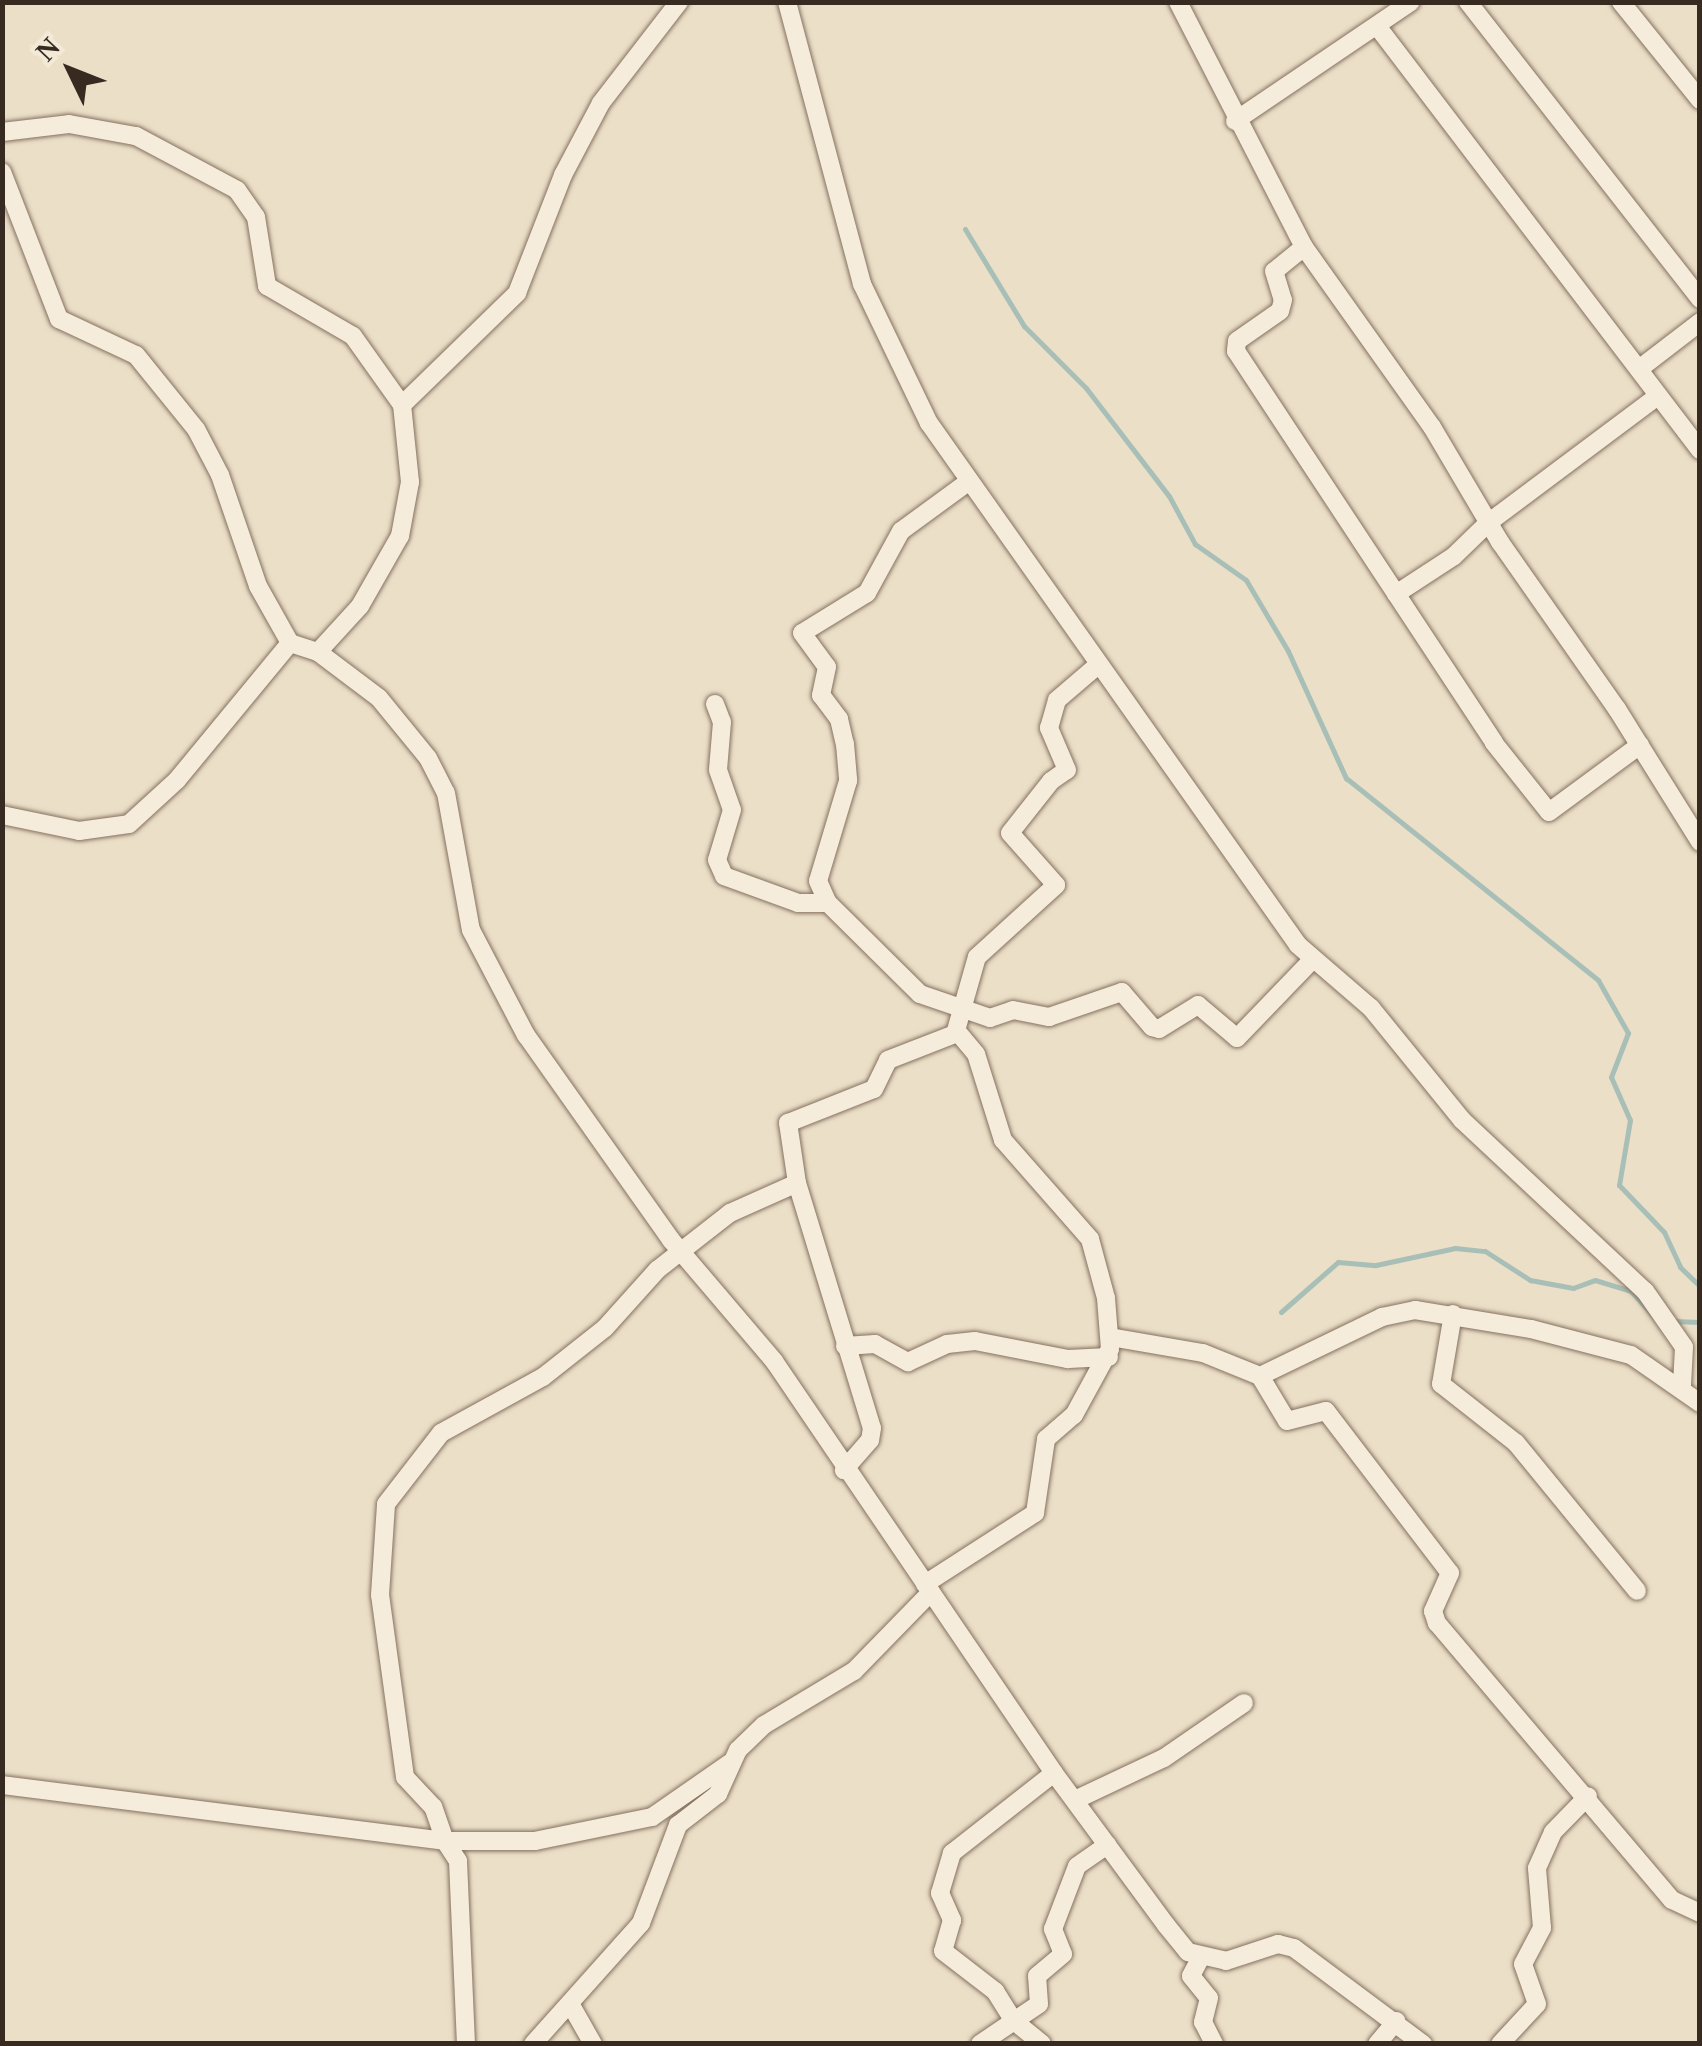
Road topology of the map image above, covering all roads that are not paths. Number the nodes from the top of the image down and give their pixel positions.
1 (679, 2) edge
2 (787, 2) edge
3 (1178, 2) edge
4 (1410, 2) edge
5 (1468, 2) edge
6 (1621, 2) edge
7 (1377, 26) junction
8 (1700, 100) edge
9 (1235, 121) junction
10 (2, 132) edge
11 (2, 172) edge
12 (1304, 247) junction
13 (1700, 299) edge
14 (1700, 322) edge
15 (1639, 370) junction
16 (1658, 396) junction
17 (402, 405) junction
18 (1700, 450) edge
19 (968, 482) junction
20 (1488, 522) junction
21 (1396, 594) junction
22 (290, 643) junction
23 (318, 652) junction
24 (1100, 664) junction
25 (714, 704) dead end
26 (1640, 745) junction
27 (2, 815) edge
28 (1700, 842) edge
29 (828, 902) junction
30 (1313, 959) junction
31 (959, 1008) junction
32 (957, 1031) junction
33 (797, 1183) junction
34 (680, 1250) junction
35 (1453, 1314) junction
36 (1110, 1337) junction
37 (845, 1346) junction
38 (1109, 1357) junction
39 (1260, 1376) junction
40 (1682, 1385) junction
41 (1700, 1403) edge
42 (844, 1470) junction
43 (928, 1588) junction
44 (1636, 1591) dead end
45 (1244, 1703) dead end
46 (730, 1763) junction
47 (1054, 1773) junction
48 (2, 1785) edge
49 (1588, 1796) junction
50 (1075, 1800) junction
51 (445, 1841) junction
52 (1107, 1845) junction
53 (1700, 1914) edge
54 (1201, 1957) junction
55 (572, 2007) junction
56 (1014, 2021) junction
57 (1396, 2021) junction
58 (466, 2044) edge
59 (534, 2044) edge
60 (593, 2044) edge
61 (980, 2044) edge
62 (1042, 2044) edge
63 (1214, 2044) edge
64 (1377, 2044) edge
65 (1422, 2044) edge
66 (1500, 2044) edge

1 - 17 street
2 - 19 street
3 - 9 street
4 - 7 street
5 - 13 street
6 - 8 street
7 - 9 street
7 - 15 street
9 - 12 street
10 - 17 street
11 - 22 street
12 - 20 street
12 - 21 street
14 - 15 street
15 - 16 street
16 - 18 street
16 - 20 street
17 - 23 street
19 - 24 street
19 - 29 street
20 - 21 street
20 - 26 street
21 - 26 street
22 - 23 street
22 - 27 street
23 - 34 street
24 - 30 street
24 - 31 street
25 - 29 street
26 - 28 street
29 - 31 street
30 - 31 street
30 - 40 street
31 - 32 street
32 - 33 street
32 - 36 street
33 - 34 street
33 - 37 street
34 - 42 street
34 - 51 street
35 - 39 street
35 - 40 street
35 - 44 street
36 - 38 street
36 - 39 street
37 - 38 street
37 - 42 street
38 - 43 street
39 - 49 street
40 - 41 street
42 - 43 street
43 - 46 street
43 - 47 street
45 - 50 street
46 - 51 street
46 - 55 street
47 - 50 street
47 - 56 street
48 - 51 street
49 - 53 street
49 - 66 street
50 - 52 street
51 - 58 street
52 - 54 street
52 - 56 street
54 - 57 street
54 - 63 street
55 - 59 street
55 - 60 street
56 - 61 street
56 - 62 street
57 - 64 street
57 - 65 street

